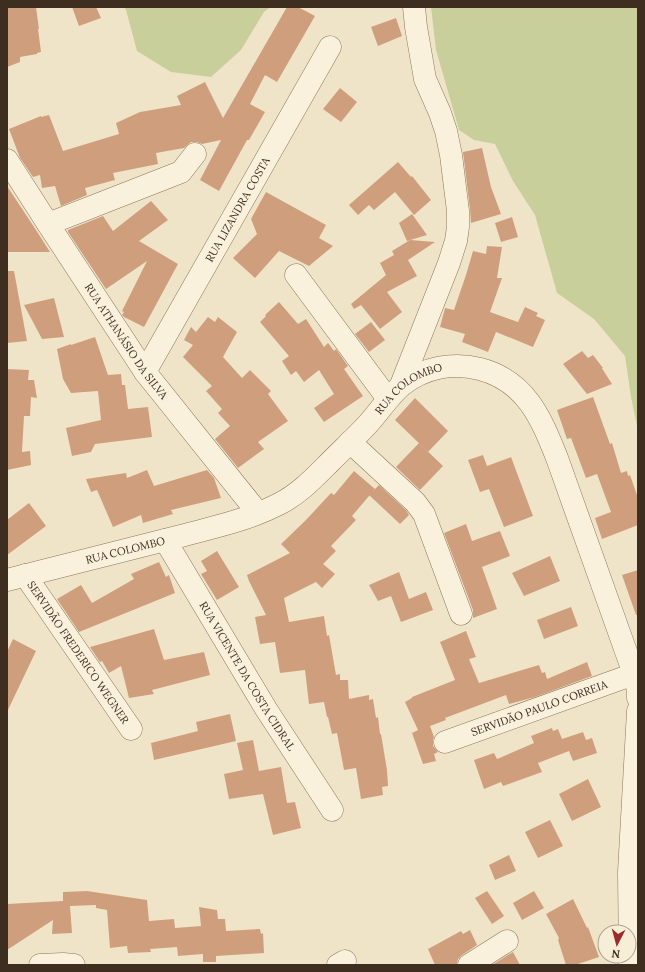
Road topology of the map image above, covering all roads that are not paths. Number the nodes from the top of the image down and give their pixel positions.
1 (414, 7) edge
2 (330, 47) dead end
3 (195, 154) dead end
4 (7, 160) edge
5 (48, 224) junction
6 (296, 275) dead end
7 (145, 372) junction
8 (395, 392) junction
9 (350, 442) junction
10 (258, 513) junction
11 (165, 540) junction
12 (16, 577) edge
13 (461, 614) dead end
14 (634, 674) junction
15 (638, 698) edge
16 (638, 712) edge
17 (131, 729) dead end
18 (445, 742) dead end
19 (332, 810) dead end
20 (507, 941) dead end
21 (40, 965) edge
22 (74, 965) edge
23 (469, 965) edge
24 (630, 965) edge

1 - 8 street
2 - 7 street, RUA LIZANDRA COSTA
3 - 5 street
4 - 5 street, RUA ATHANÁSIO DA SILVA
5 - 7 street, RUA ATHANÁSIO DA SILVA
6 - 8 street
7 - 10 street, RUA ATHANÁSIO DA SILVA
8 - 9 street, RUA COLOMBO
8 - 14 street, RUA COLOMBO
9 - 10 street, RUA COLOMBO
9 - 13 street
10 - 11 street, RUA COLOMBO
11 - 12 street, RUA COLOMBO
11 - 19 street, RUA VICENTE DA COSTA CIDRAL
12 - 17 street, SERVIDÃO FREDERICO WEGNER
14 - 15 street, RUA COLOMBO
14 - 18 street, SERVIDÃO PAULO CORREIA
16 - 24 street
20 - 23 street
21 - 22 street

